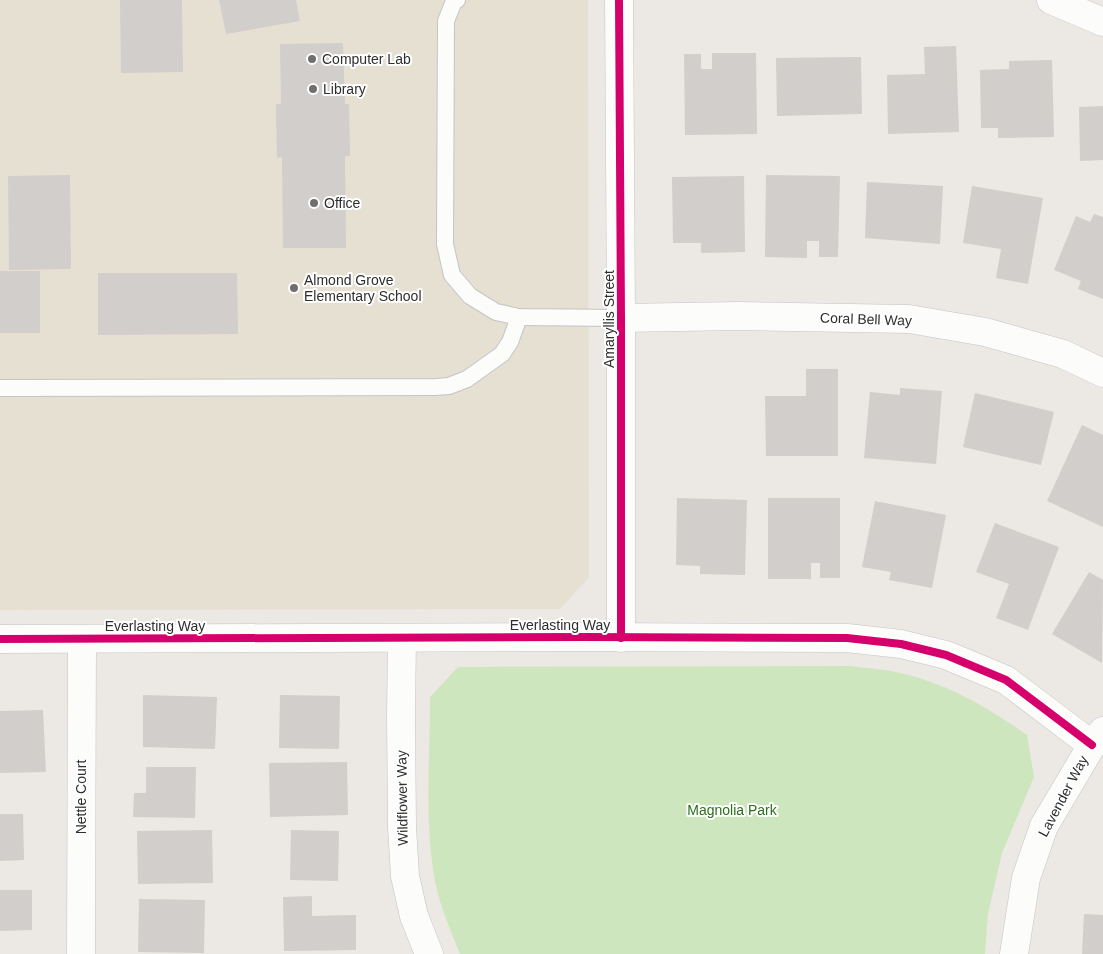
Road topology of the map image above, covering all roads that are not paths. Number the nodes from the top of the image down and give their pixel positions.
1 (458, 0) edge
2 (619, 0) edge
3 (1050, 0) edge
4 (1103, 22) edge
5 (519, 317) junction
6 (621, 318) junction
7 (1103, 373) edge
8 (0, 388) edge
9 (402, 638) junction
10 (621, 638) junction
11 (0, 639) edge
12 (82, 639) junction
13 (1097, 738) edge
14 (81, 954) edge
15 (429, 954) edge
16 (1014, 954) edge

1 - 5 lane
2 - 6 street, Amaryllis Street
3 - 4 street
5 - 6 lane
5 - 8 lane
6 - 7 street, Coral Bell Way
6 - 10 street, Amaryllis Street
9 - 10 street, Everlasting Way
9 - 12 street, Everlasting Way
9 - 15 street, Wildflower Way
10 - 13 street, Everlasting Way
11 - 12 street, Everlasting Way
12 - 14 street, Nettle Court
13 - 16 street, Lavender Way

